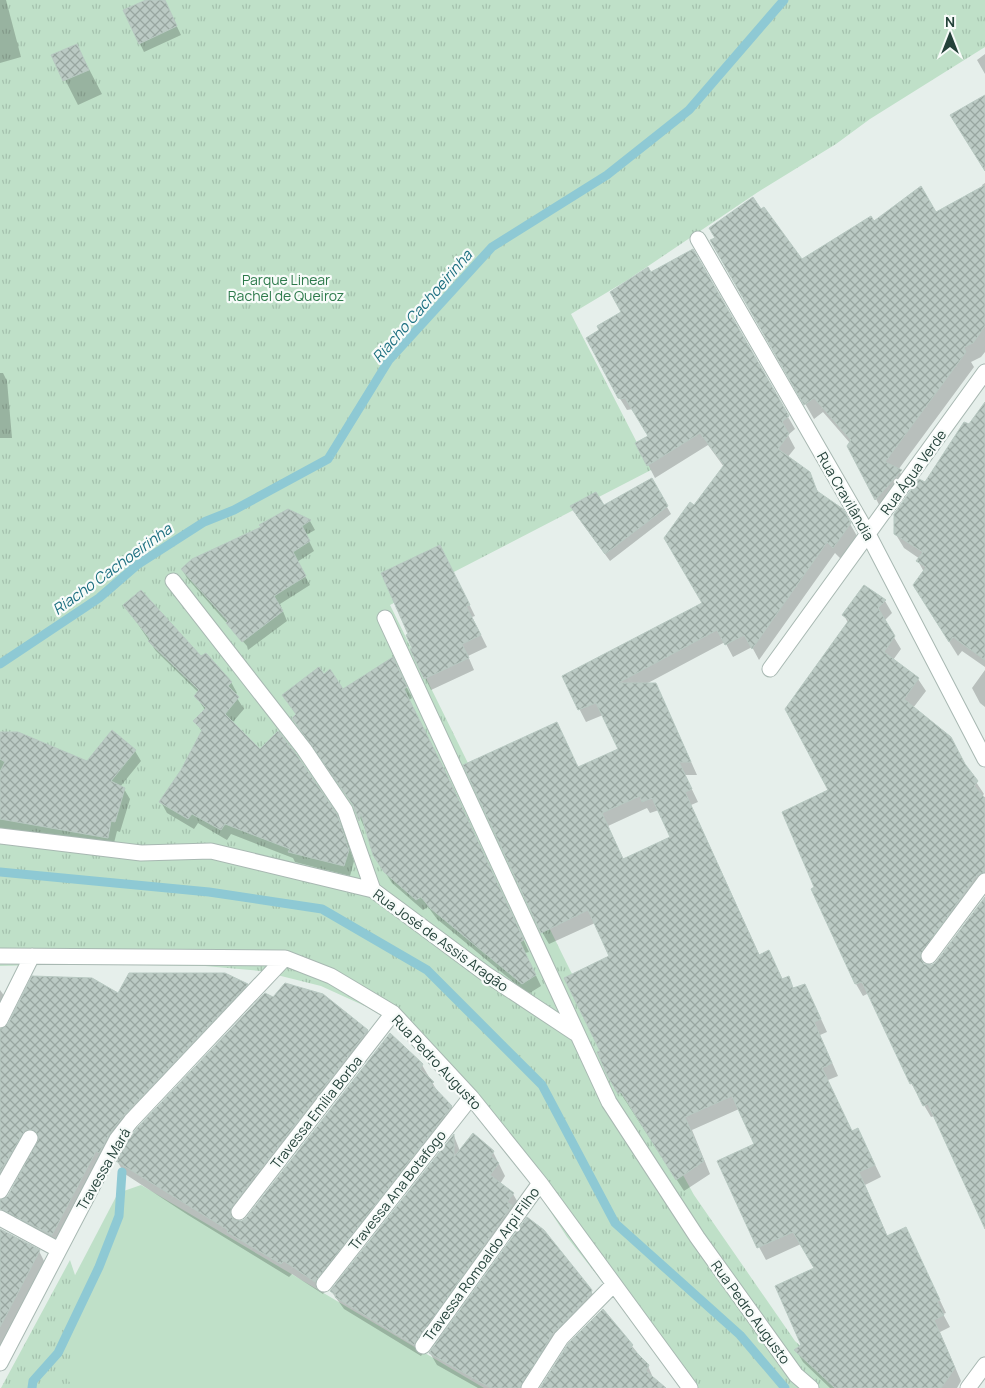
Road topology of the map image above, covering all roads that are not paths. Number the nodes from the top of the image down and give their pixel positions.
1 (698, 239) dead end
2 (985, 372) edge
3 (868, 534) junction
4 (173, 581) dead end
5 (385, 618) dead end
6 (770, 669) dead end
7 (985, 759) edge
8 (0, 836) edge
9 (985, 881) edge
10 (373, 890) junction
11 (0, 956) edge
12 (32, 956) junction
13 (929, 956) dead end
14 (284, 958) junction
15 (393, 1013) junction
16 (0, 1020) edge
17 (576, 1033) junction
18 (471, 1097) junction
19 (30, 1138) dead end
20 (540, 1183) junction
21 (0, 1191) edge
22 (238, 1212) dead end
23 (0, 1218) edge
24 (59, 1250) junction
25 (324, 1284) dead end
26 (614, 1284) junction
27 (423, 1346) dead end
28 (0, 1363) edge
29 (985, 1365) edge
30 (529, 1388) edge
31 (690, 1388) edge
32 (811, 1388) edge
33 (968, 1388) edge

1 - 3 street, Rua Cravilândia
2 - 3 street, Rua Água Verde
3 - 6 street, Rua Água Verde
3 - 7 street, Rua Cravilândia
4 - 10 street
5 - 17 street, Rua Pedro Augusto
8 - 10 street, Rua José de Assis Aragão
9 - 13 street
10 - 17 street, Rua José de Assis Aragão
11 - 12 street, Rua Pedro Augusto
12 - 14 street, Rua Pedro Augusto
12 - 16 street
14 - 15 street, Rua Pedro Augusto
14 - 24 street, Travessa Mará
15 - 18 street, Rua Pedro Augusto
15 - 22 street, Travessa Emília Borba
17 - 32 street, Rua Pedro Augusto
18 - 20 street, Rua Pedro Augusto
18 - 25 street, Travessa Ana Botafogo
19 - 21 street
20 - 26 street, Rua Pedro Augusto
20 - 27 street, Travessa Romoaldo Arpi Filho
23 - 24 street
24 - 28 street, Travessa Mará
26 - 30 street
26 - 31 street, Rua Pedro Augusto
29 - 33 street

